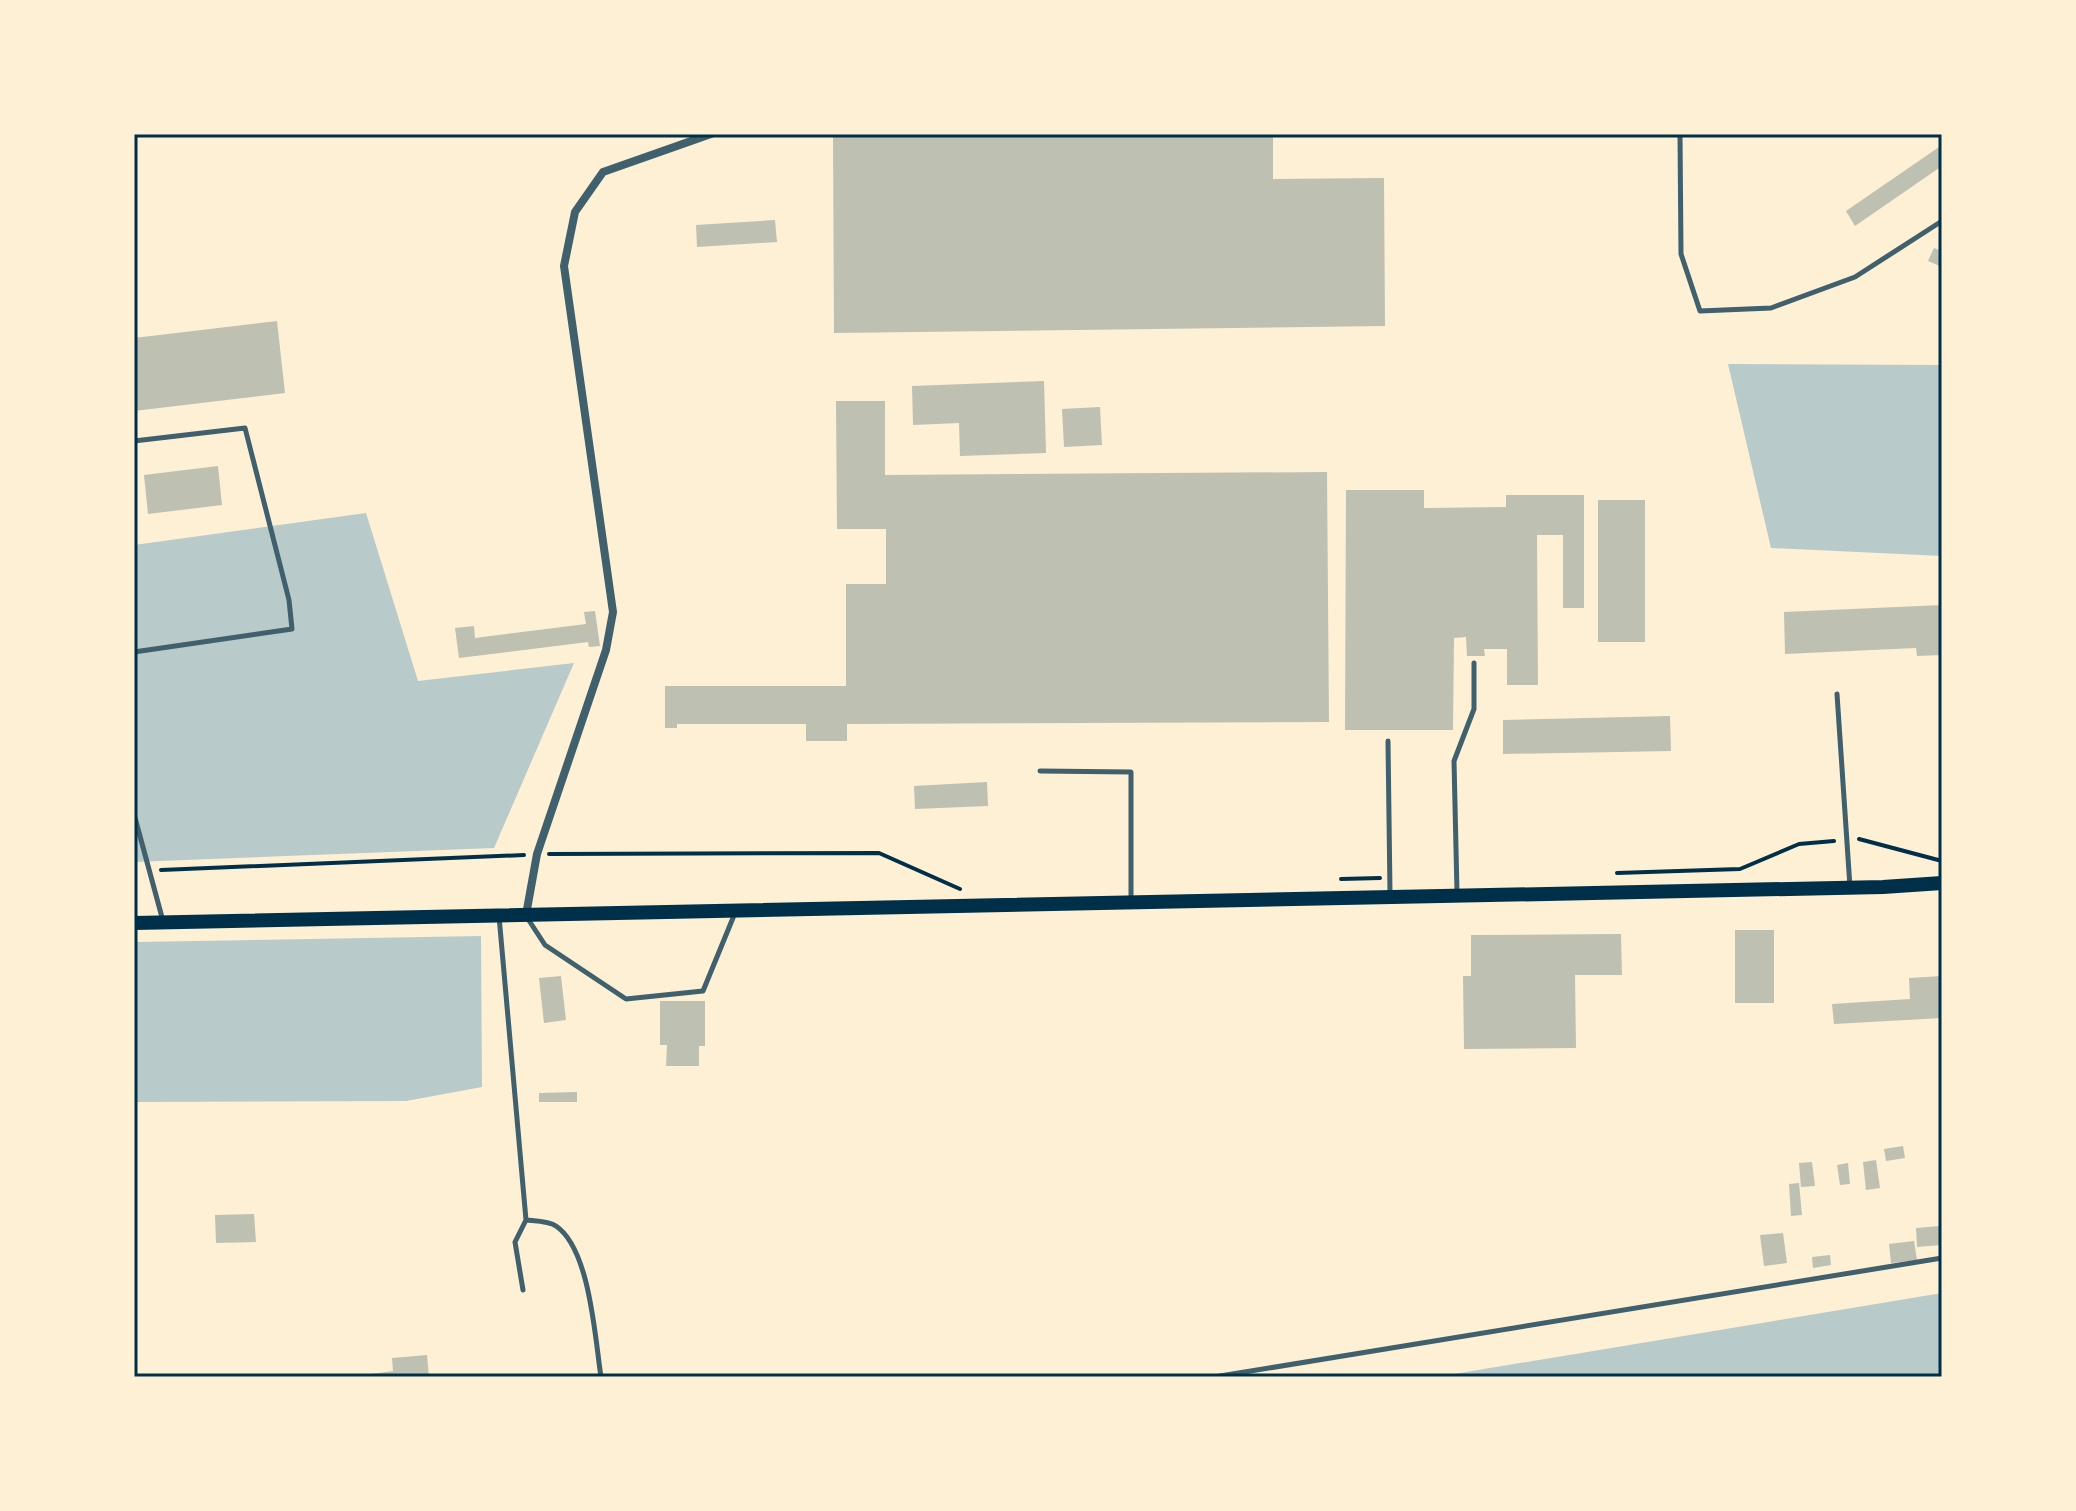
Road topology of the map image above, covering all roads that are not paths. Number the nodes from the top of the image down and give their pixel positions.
1 (711, 134) edge
2 (1680, 134) edge
3 (1942, 221) edge
4 (134, 441) edge
5 (134, 652) edge
6 (1474, 663) dead end
7 (1837, 694) dead end
8 (1388, 741) dead end
9 (1040, 771) dead end
10 (134, 814) edge
11 (1942, 883) edge
12 (1850, 888) junction
13 (1458, 897) junction
14 (1390, 898) junction
15 (1131, 904) junction
16 (735, 913) junction
17 (499, 915) junction
18 (526, 915) junction
19 (164, 922) junction
20 (134, 923) edge
21 (526, 1220) junction
22 (1942, 1258) edge
23 (523, 1290) dead end
24 (601, 1377) edge
25 (1214, 1377) edge

1 - 18 street
2 - 3 lane
4 - 5 lane
6 - 13 lane
7 - 12 lane
8 - 14 lane
9 - 15 lane
10 - 19 lane
11 - 12 main road
12 - 13 main road
13 - 14 main road
14 - 15 main road
15 - 16 main road
16 - 18 main road
16 - 18 lane
17 - 18 main road
17 - 19 main road
17 - 21 lane
19 - 20 main road
21 - 23 lane
21 - 24 lane
22 - 25 lane

